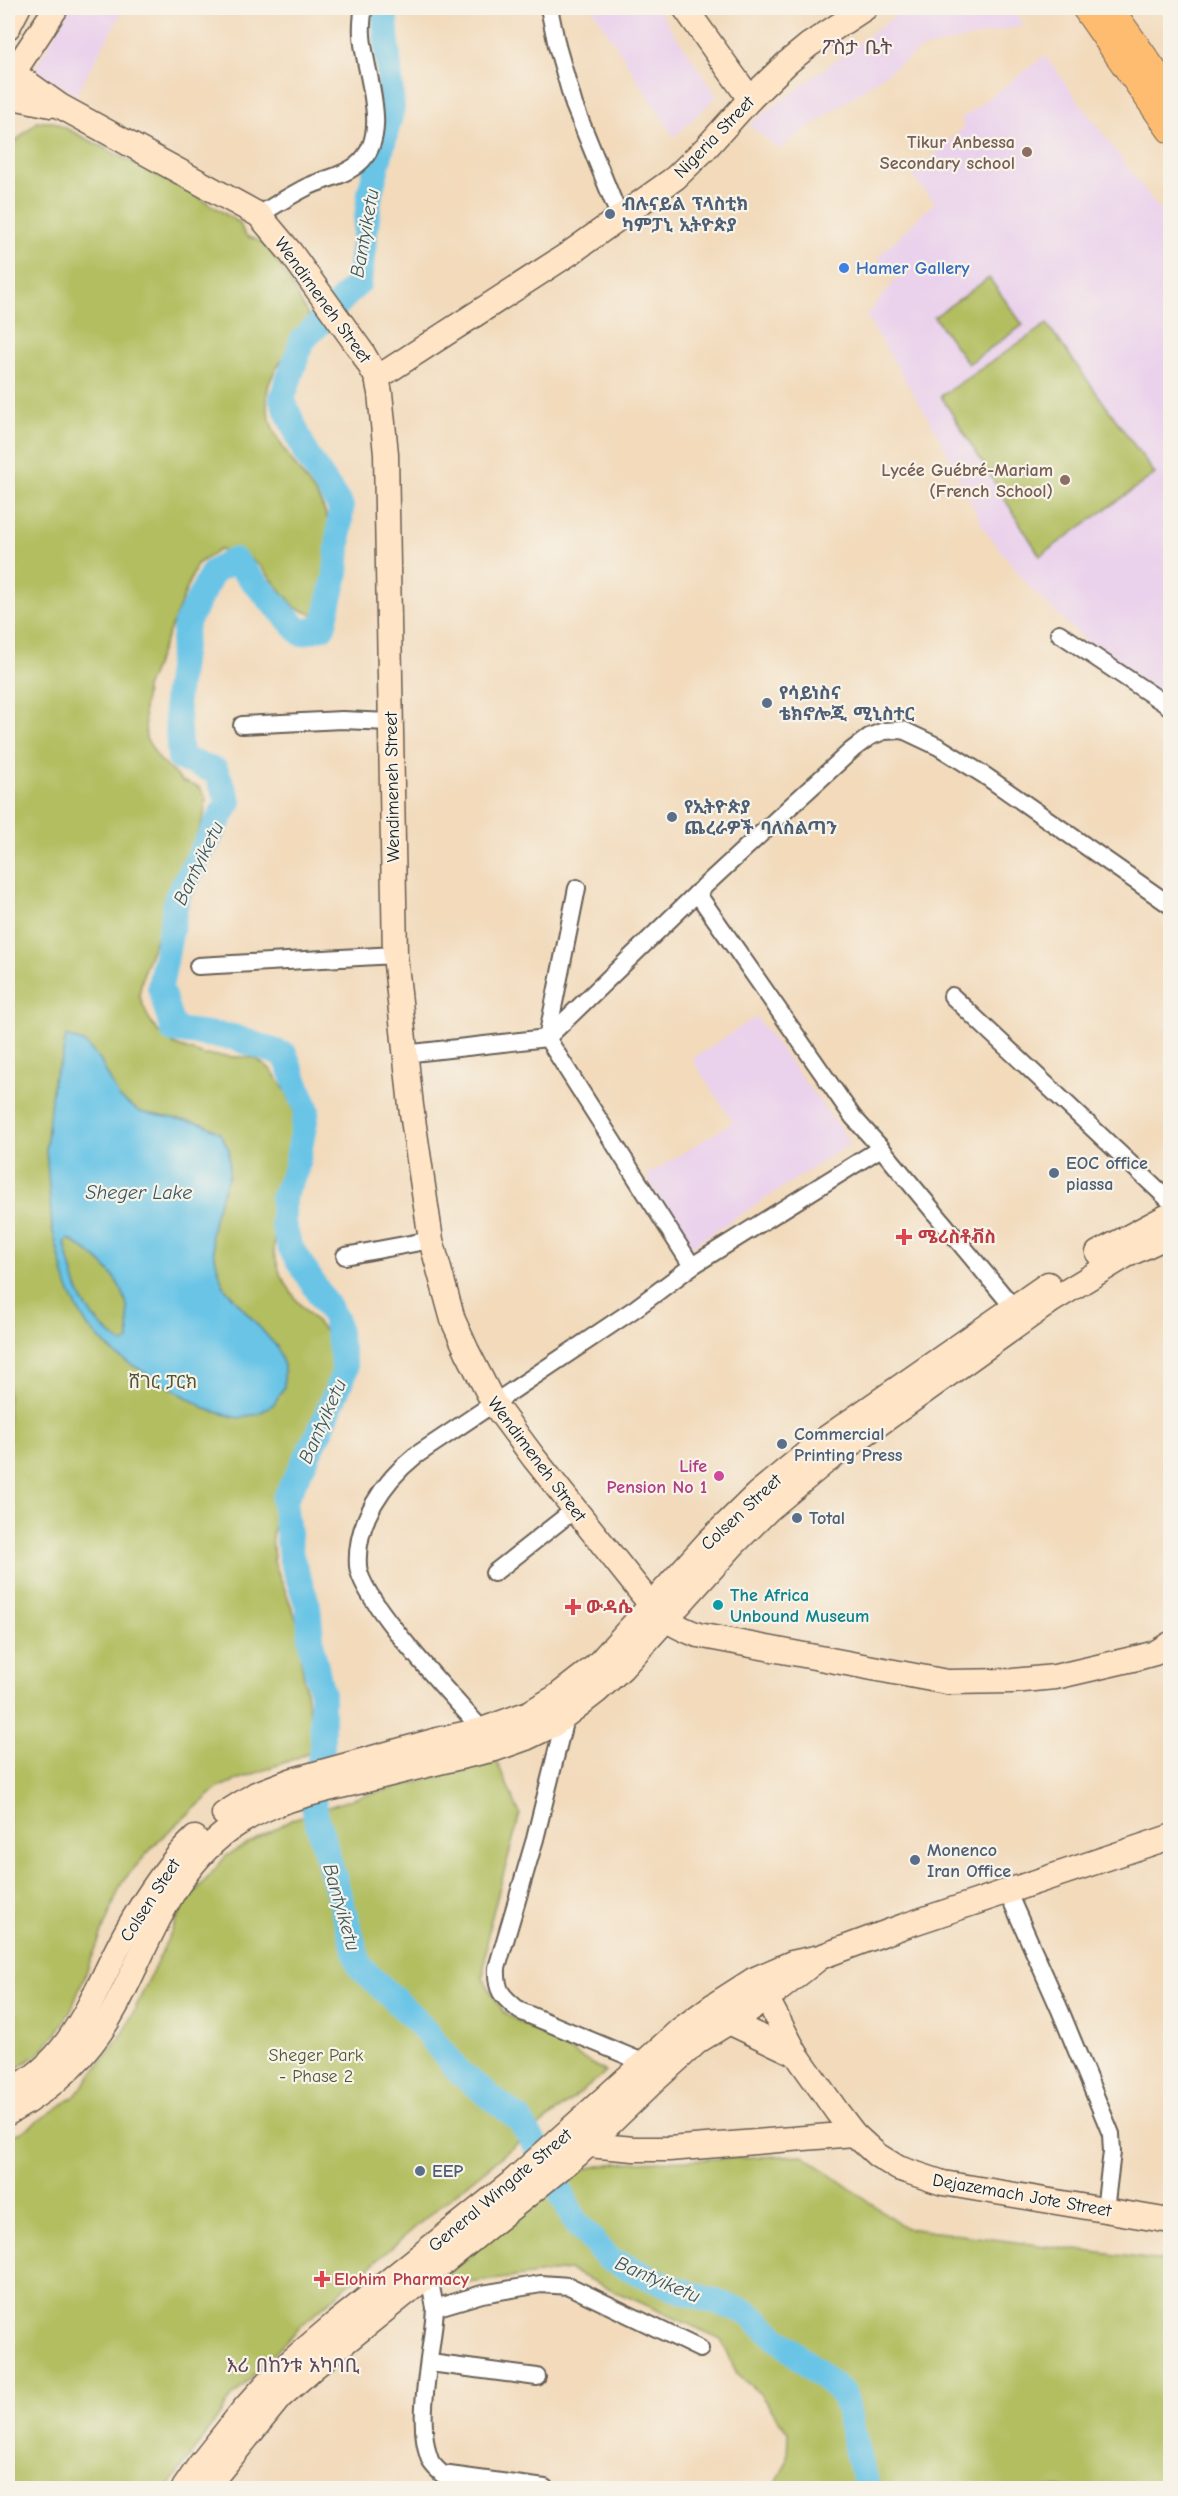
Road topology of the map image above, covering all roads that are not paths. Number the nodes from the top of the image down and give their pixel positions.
1 (18, 8) edge
2 (56, 8) edge
3 (363, 8) edge
4 (549, 8) edge
5 (685, 8) edge
6 (865, 8) edge
7 (1085, 8) edge
8 (1117, 14) edge
9 (8, 27) edge
10 (12, 78) edge
11 (1170, 93) edge
12 (750, 99) junction
13 (1170, 130) edge
14 (260, 215) junction
15 (620, 218) junction
16 (377, 378) junction
17 (1059, 633) dead end
18 (1170, 707) edge
19 (390, 722) junction
20 (242, 725) dead end
21 (577, 888) dead end
22 (697, 893) junction
23 (1170, 905) edge
24 (395, 955) junction
25 (198, 966) dead end
26 (952, 996) dead end
27 (547, 1038) junction
28 (404, 1054) junction
29 (881, 1148) junction
30 (1170, 1201) edge
31 (1170, 1215) edge
32 (1170, 1235) edge
33 (431, 1240) junction
34 (345, 1256) dead end
35 (692, 1266) junction
36 (1085, 1269) junction
37 (1013, 1307) junction
38 (494, 1404) junction
39 (574, 1510) junction
40 (494, 1573) dead end
41 (658, 1612) junction
42 (1170, 1644) edge
43 (565, 1718) junction
44 (482, 1730) junction
45 (380, 1766) junction
46 (1170, 1838) edge
47 (1008, 1893) junction
48 (820, 1958) junction
49 (753, 1980) junction
50 (767, 1999) junction
51 (729, 2022) junction
52 (796, 2054) junction
53 (645, 2063) junction
54 (15, 2098) edge
55 (854, 2134) junction
56 (576, 2146) junction
57 (516, 2191) junction
58 (1105, 2210) junction
59 (1170, 2221) edge
60 (429, 2276) junction
61 (435, 2308) junction
62 (700, 2349) dead end
63 (430, 2363) junction
64 (537, 2377) dead end
65 (184, 2488) edge
66 (207, 2488) edge
67 (545, 2488) edge

1 - 9 main road
2 - 10 main road
3 - 14 street
4 - 15 street
5 - 12 main road
6 - 12 main road, Nigeria Street
7 - 13 main road
8 - 11 main road
10 - 14 main road, Wendimeneh Street
12 - 15 main road, Nigeria Street
14 - 16 main road, Wendimeneh Street
15 - 16 main road, Nigeria Street
16 - 19 main road, Wendimeneh Street
17 - 18 street
19 - 20 street
19 - 24 main road, Wendimeneh Street
21 - 27 street
22 - 23 street
22 - 27 street
22 - 29 street
24 - 25 street
24 - 28 main road, Wendimeneh Street
26 - 30 street
27 - 28 street
27 - 35 street
28 - 33 main road, Wendimeneh Street
29 - 35 street
29 - 37 street
31 - 36 main road, Colsen Street
32 - 36 main road
33 - 34 street
33 - 38 main road, Wendimeneh Street
35 - 38 street
36 - 37 main road, Colsen Street
36 - 41 main road
37 - 41 main road, Colsen Street
38 - 39 main road, Wendimeneh Street
38 - 44 street
39 - 40 street
39 - 41 main road, Wendimeneh Street
41 - 42 main road
41 - 43 main road
41 - 44 main road, Colsen Street
43 - 45 main road
43 - 53 street
44 - 45 main road, Colsen Street
45 - 54 main road, Colsen Steet
46 - 47 main road, General Wingate Street
47 - 48 main road, General Wingate Street
47 - 58 street
48 - 49 main road, General Wingate Street
48 - 50 main road, General Wingate Street
49 - 50 main road, Dejazemach Jote Street
49 - 53 main road, General Wingate Street
50 - 51 main road, General Wingate Street
50 - 52 main road, Dejazemach Jote Street
51 - 52 main road
51 - 56 main road, General Wingate Street
52 - 55 main road, Dejazemach Jote Street
53 - 56 main road, General Wingate Street
55 - 56 main road
55 - 58 main road, Dejazemach Jote Street
56 - 57 main road, General Wingate Street
57 - 60 main road, General Wingate Street
57 - 65 main road, General Wingate Street
58 - 59 main road, Dejazemach Jote Street
60 - 61 street
60 - 66 main road, General Wingate Street
61 - 62 street
61 - 63 street
63 - 64 street
63 - 67 street

